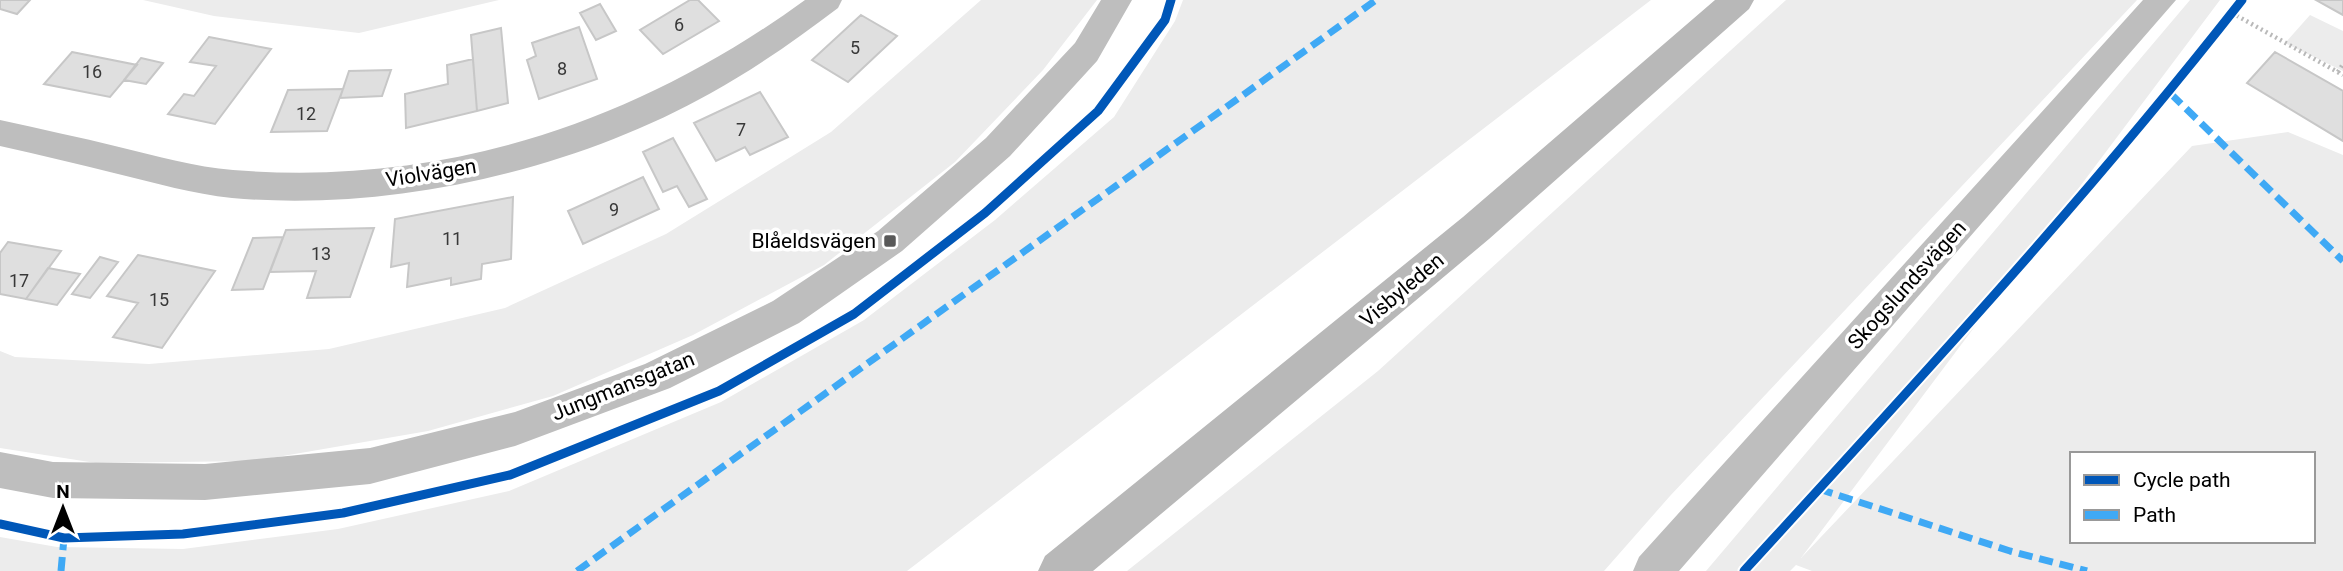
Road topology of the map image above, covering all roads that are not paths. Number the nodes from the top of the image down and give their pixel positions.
1 (827, 0) edge
2 (1117, 0) edge
3 (1737, 0) edge
4 (2161, 0) edge
5 (0, 133) edge
6 (0, 470) edge
7 (1060, 571) edge
8 (1653, 571) edge

1 - 5 street, Violvägen
2 - 6 street, Jungmansgatan
3 - 7 main road, Visbyleden
4 - 8 street, Skogslundsvägen

